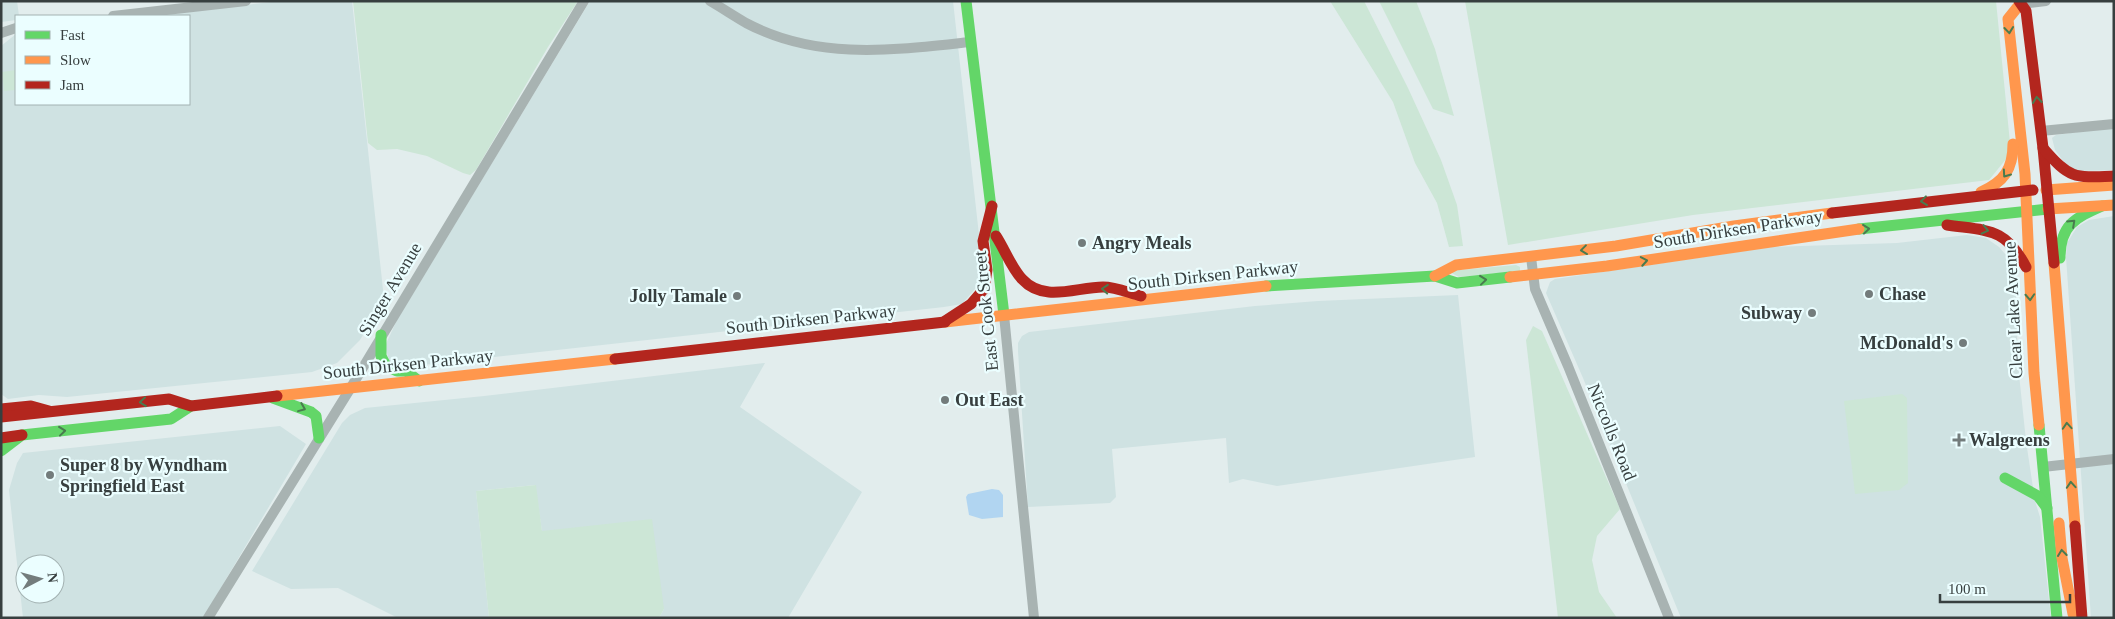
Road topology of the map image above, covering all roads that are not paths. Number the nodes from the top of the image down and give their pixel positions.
1 (246, 1) edge
2 (584, 1) edge
3 (710, 1) edge
4 (966, 1) edge
5 (2046, 1) edge
6 (2020, 3) edge
7 (122, 15) edge
8 (15, 28) edge
9 (1, 33) edge
10 (970, 42) junction
11 (2012, 60) junction
12 (2114, 124) edge
13 (2041, 131) junction
14 (2043, 148) junction
15 (2114, 176) edge
16 (2114, 185) edge
17 (2046, 190) junction
18 (2025, 191) junction
19 (1973, 196) junction
20 (2108, 205) edge
21 (992, 206) junction
22 (2048, 210) junction
23 (2025, 211) junction
24 (1928, 222) junction
25 (996, 236) junction
26 (1531, 257) junction
27 (2028, 270) junction
28 (1533, 274) junction
29 (1435, 276) junction
30 (1152, 299) junction
31 (1004, 315) junction
32 (944, 322) junction
33 (381, 335) junction
34 (419, 381) junction
35 (350, 388) junction
36 (2065, 388) junction
37 (267, 396) junction
38 (191, 406) junction
39 (1, 409) edge
40 (50, 411) junction
41 (1, 417) edge
42 (22, 435) junction
43 (1, 438) edge
44 (319, 438) junction
45 (1, 451) edge
46 (2114, 459) edge
47 (2070, 464) junction
48 (2048, 466) junction
49 (2006, 478) dead end
50 (2047, 508) junction
51 (208, 618) edge
52 (1034, 618) edge
53 (1669, 618) edge
54 (2057, 618) edge
55 (2074, 618) edge
56 (2082, 618) edge

1 - 7 street
2 - 33 street, Singer Avenue
3 - 10 street
4 - 10 main road, East Cook Street
5 - 6 street
6 -> 11 main road, Clear Lake Avenue
13 -> 6 main road
8 - 9 street
10 - 21 main road, East Cook Street
11 - 18 main road, Clear Lake Avenue
11 -> 19 main road
12 - 13 street
13 - 14 main road
14 - 15 main road
14 - 17 main road
16 - 17 main road, South Dirksen Parkway
17 - 18 main road, South Dirksen Parkway
17 - 22 main road
18 - 19 main road, South Dirksen Parkway
18 - 23 main road, Clear Lake Avenue
19 -> 26 main road, South Dirksen Parkway
20 - 22 main road, South Dirksen Parkway
36 -> 20 main road
21 - 25 main road, East Cook Street
21 - 32 main road
22 - 23 main road, South Dirksen Parkway
22 - 36 main road
23 - 24 main road, South Dirksen Parkway
23 - 27 main road, Clear Lake Avenue
24 -> 27 main road
28 -> 24 main road, South Dirksen Parkway
30 -> 25 main road
25 - 31 main road, East Cook Street
26 - 28 street, Niccolls Road
26 - 29 main road, South Dirksen Parkway
27 -> 48 main road, Clear Lake Avenue
29 -> 28 main road, South Dirksen Parkway
28 - 53 street, Niccolls Road
29 - 30 main road, South Dirksen Parkway
30 - 31 main road, South Dirksen Parkway
31 - 32 main road, South Dirksen Parkway
31 - 52 street, East Cook Street
32 - 34 main road, South Dirksen Parkway
33 - 34 main road
33 - 35 street, Singer Avenue
34 - 35 main road, South Dirksen Parkway
35 - 37 main road, South Dirksen Parkway
35 - 44 street, Singer Avenue
47 -> 36 main road
37 - 38 main road, South Dirksen Parkway
37 -> 44 main road
38 -> 40 main road, South Dirksen Parkway
42 -> 38 main road, South Dirksen Parkway
39 - 40 main road
40 - 41 main road, South Dirksen Parkway
42 - 43 main road, South Dirksen Parkway
42 - 45 main road
44 - 51 street, Singer Avenue
46 - 47 street
47 - 48 street
56 -> 47 main road
48 - 50 main road
55 -> 48 main road
49 - 50 main road
50 - 54 main road

